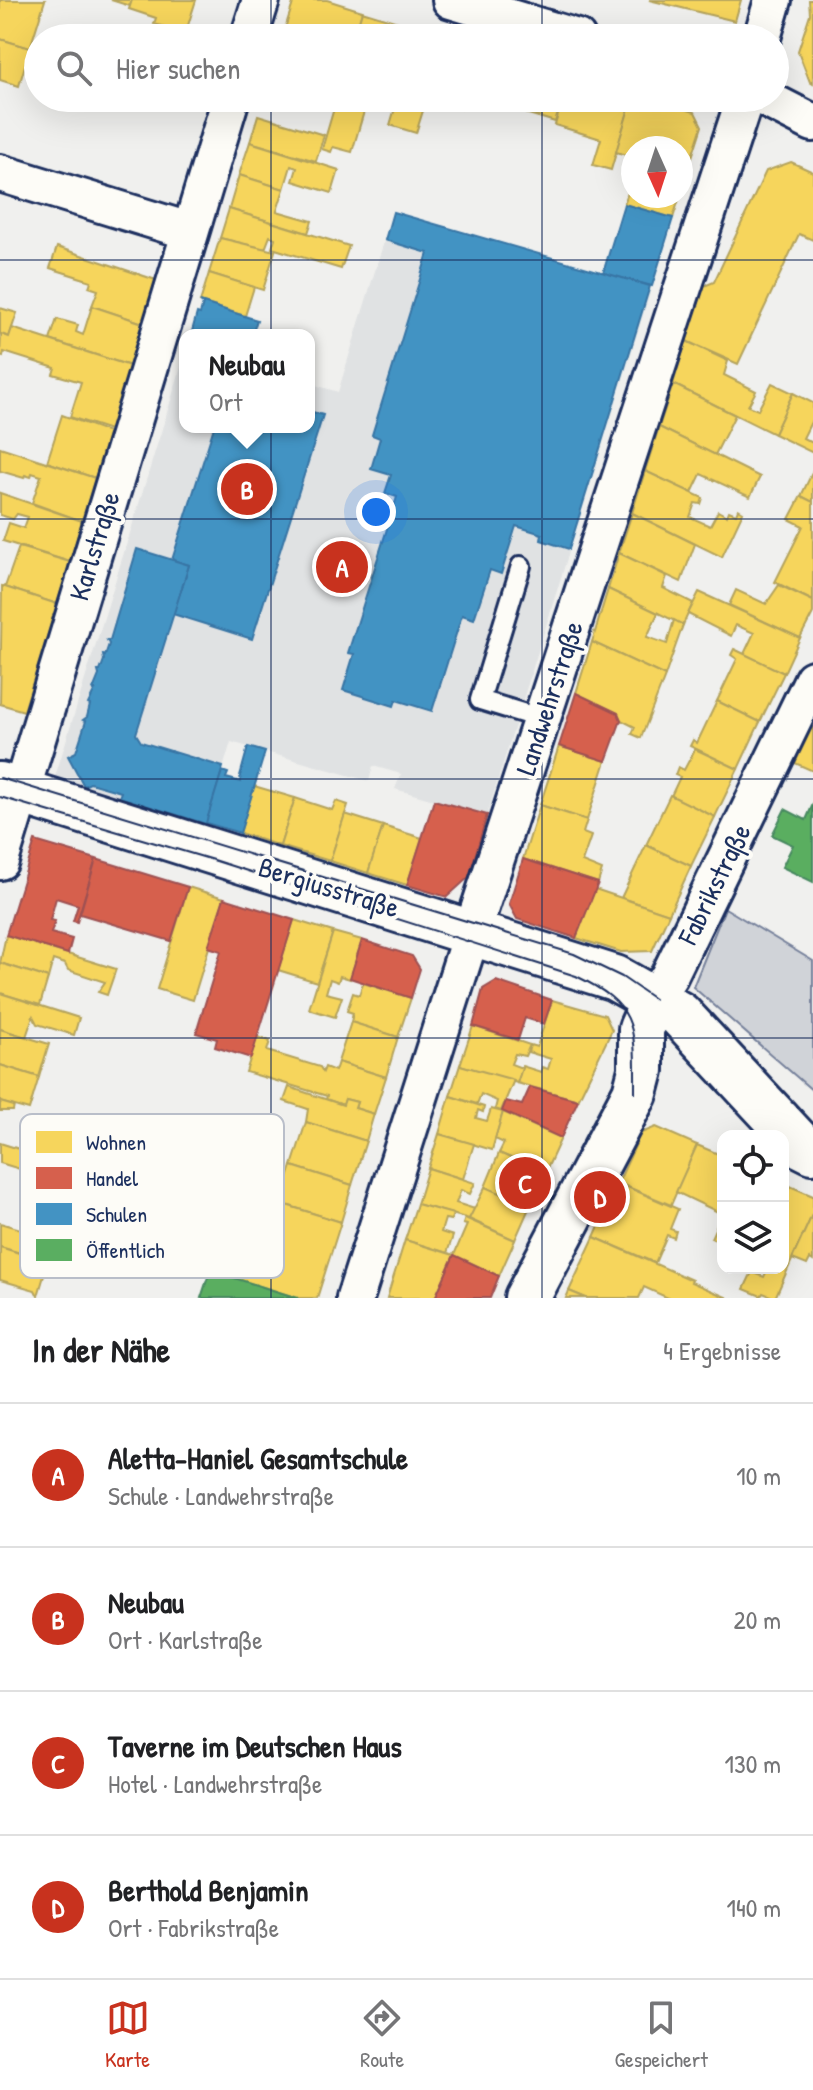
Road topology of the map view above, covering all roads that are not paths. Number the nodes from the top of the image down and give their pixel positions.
1 (261, 0) edge
2 (451, 0) edge
3 (773, 0) edge
4 (253, 24) edge
5 (531, 24) edge
6 (766, 24) edge
7 (789, 111) edge
8 (227, 112) edge
9 (740, 112) edge
10 (813, 123) edge
11 (0, 173) edge
12 (189, 231) junction
13 (521, 566) dead end
14 (813, 679) edge
15 (542, 719) junction
16 (10, 788) edge
17 (0, 861) edge
18 (472, 932) junction
19 (654, 999) junction
20 (720, 1060) junction
21 (638, 1082) junction
22 (813, 1151) edge
23 (355, 1298) edge
24 (527, 1298) edge

1 - 4 street
2 - 5 street
3 - 6 street
7 - 10 street
8 - 12 street, Karlstraße
9 - 15 street, Landwehrstraße
11 - 12 street
12 - 16 street, Karlstraße
13 - 15 lane
14 - 19 street, Fabrikstraße
15 - 18 street, Landwehrstraße
16 - 17 street, Karlstraße
16 - 18 street, Bergiusstraße
18 - 19 street, Bergiusstraße
18 - 23 street, Landwehrstraße
19 - 20 street, Bergiusstraße
19 - 21 street, Fabrikstraße
20 - 21 street
20 - 22 street, Bergiusstraße
21 - 24 street

